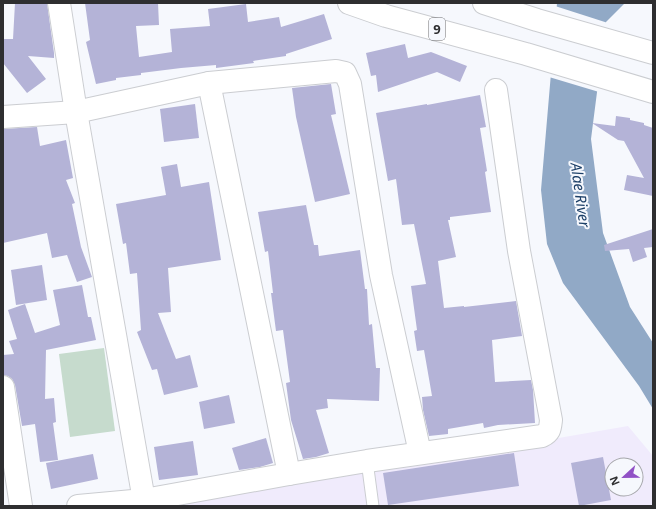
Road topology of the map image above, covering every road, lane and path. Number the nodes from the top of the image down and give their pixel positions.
1 (59, 3) edge
2 (349, 3) edge
3 (484, 3) edge
4 (653, 53) edge
5 (209, 83) junction
6 (496, 90) dead end
7 (653, 92) edge
8 (76, 112) junction
9 (3, 117) edge
10 (3, 387) edge
11 (420, 453) junction
12 (367, 461) junction
13 (289, 474) junction
14 (144, 503) edge
15 (21, 506) edge
16 (78, 506) edge
17 (373, 506) edge

1 - 8 main road
2 - 7 main road, 9
3 - 4 main road
5 - 8 main road
5 - 11 main road
5 - 13 main road
6 - 11 main road
8 - 9 main road
8 - 14 main road
10 - 15 main road
11 - 12 main road
12 - 13 main road
12 - 17 lane
13 - 14 main road
14 - 16 main road

